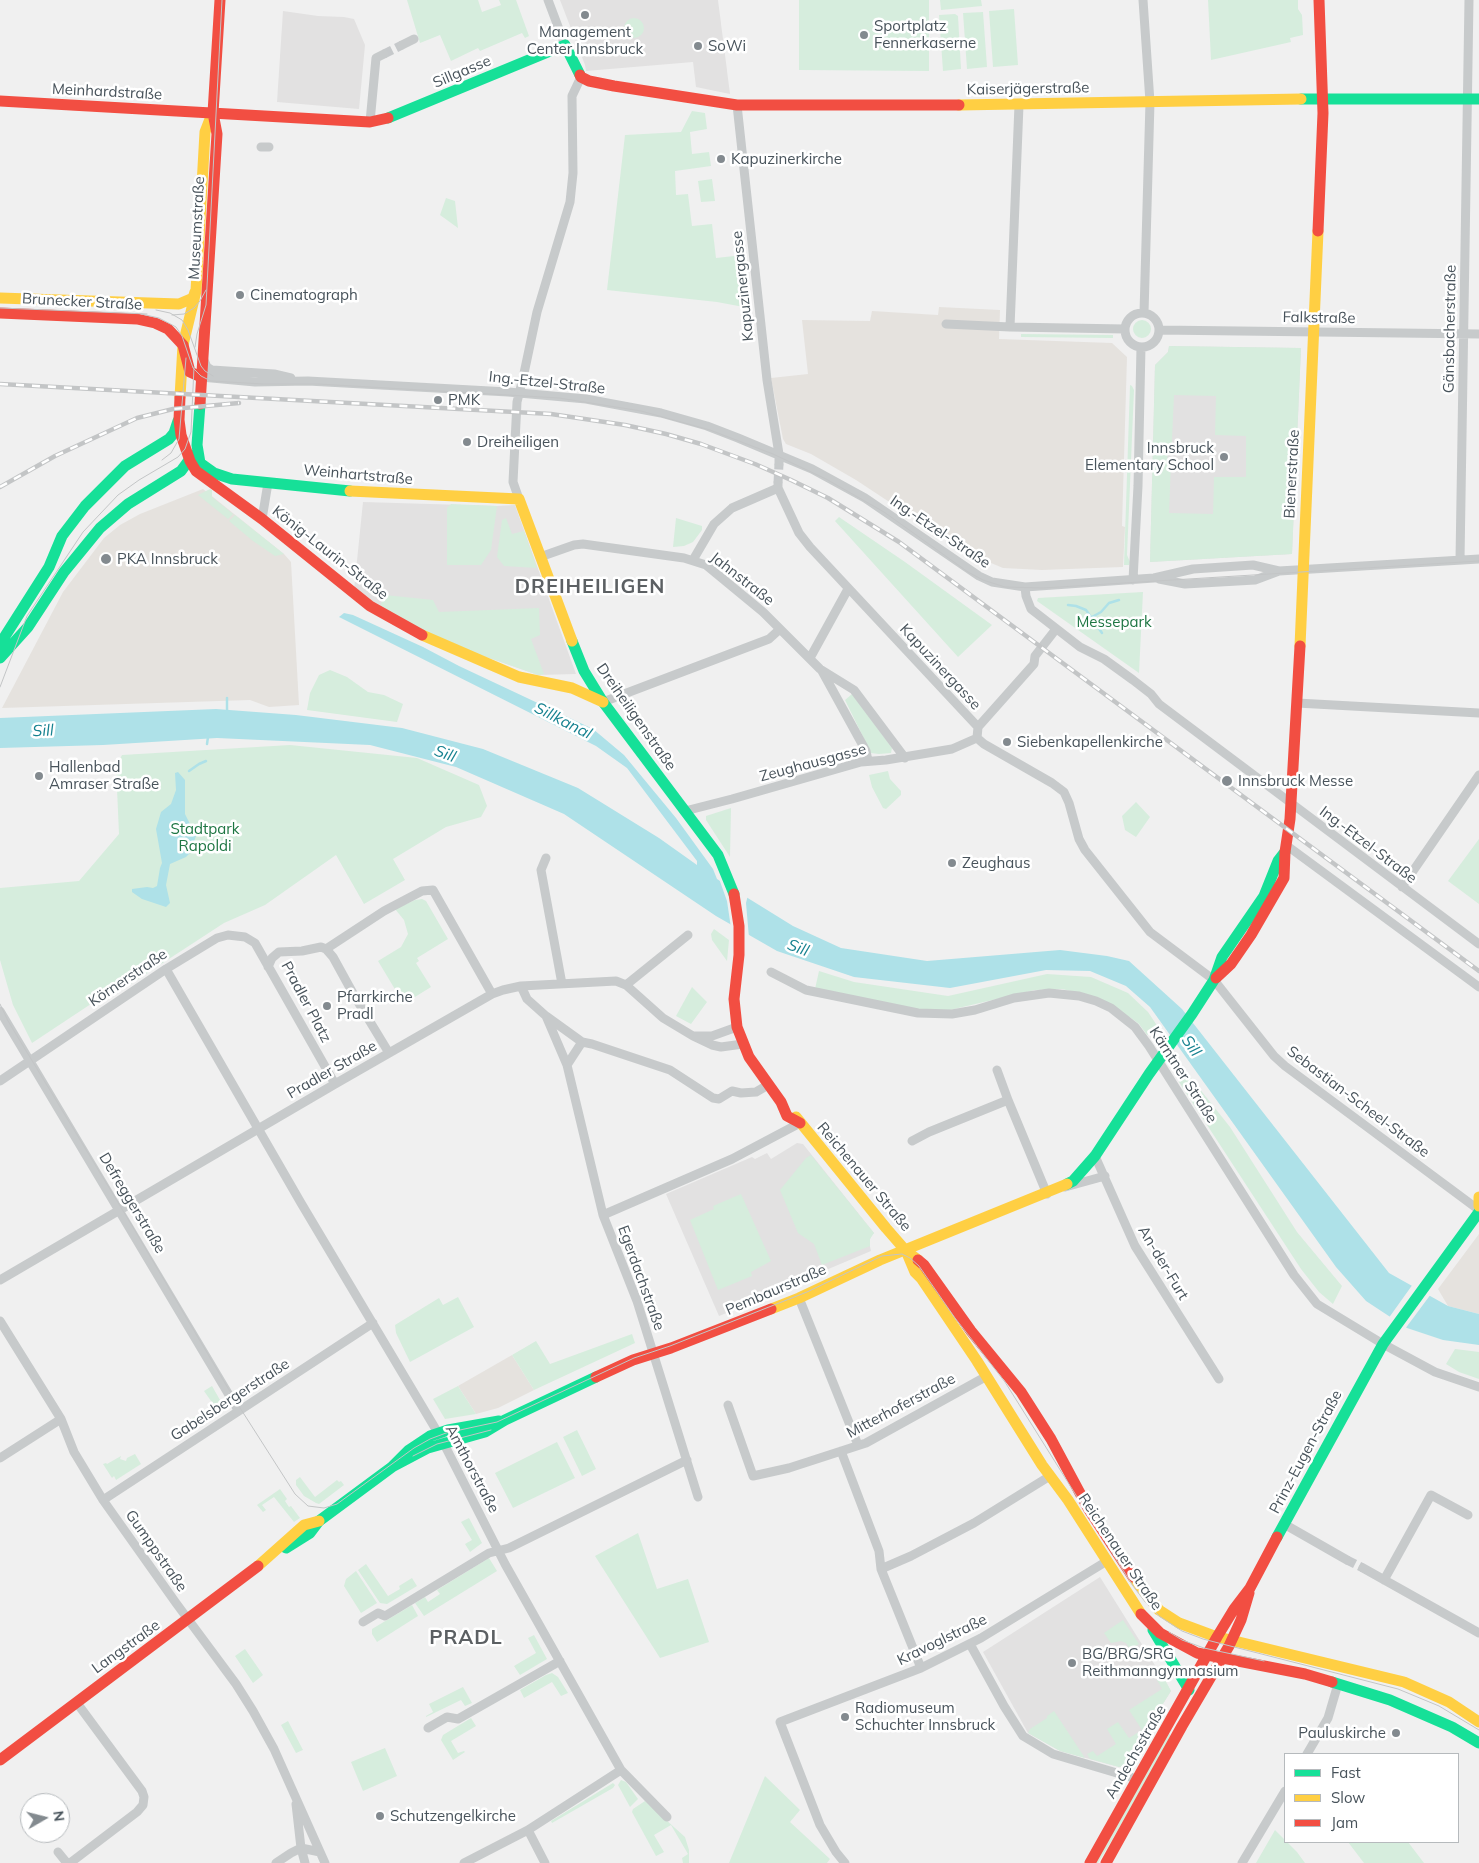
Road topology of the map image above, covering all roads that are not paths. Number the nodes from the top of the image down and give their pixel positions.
1 (220, 0) edge
2 (548, 0) edge
3 (1143, 0) edge
4 (1318, 0) edge
5 (1469, 0) edge
6 (414, 39) dead end
7 (402, 45) tunnel mouth
8 (565, 45) junction
9 (384, 54) tunnel mouth
10 (581, 77) junction
11 (1322, 98) junction
12 (1474, 99) edge
13 (0, 101) edge
14 (1150, 102) junction
15 (737, 105) junction
16 (1019, 105) junction
17 (213, 113) junction
18 (370, 122) junction
19 (196, 290) junction
20 (0, 298) edge
21 (179, 304) junction
22 (192, 312) junction
23 (0, 313) edge
24 (1144, 313) junction
25 (946, 324) dead end
26 (1010, 327) junction
27 (1125, 329) junction
28 (1159, 330) junction
29 (1314, 331) junction
30 (1463, 334) junction
31 (1479, 334) edge
32 (183, 345) junction
33 (1141, 347) junction
34 (203, 350) junction
35 (201, 377) junction
36 (308, 381) junction
37 (519, 392) junction
38 (179, 420) junction
39 (779, 454) junction
40 (778, 464) tunnel mouth
41 (195, 465) junction
42 (268, 482) junction
43 (519, 499) junction
44 (262, 519) junction
45 (540, 557) junction
46 (1479, 559) edge
47 (693, 560) junction
48 (1460, 560) junction
49 (1303, 570) junction
50 (1279, 571) junction
51 (1154, 578) junction
52 (1133, 580) junction
53 (1025, 587) junction
54 (848, 589) junction
55 (780, 628) junction
56 (1056, 629) junction
57 (0, 644) edge
58 (0, 658) edge
59 (810, 658) junction
60 (820, 669) junction
61 (584, 671) junction
62 (572, 688) junction
63 (603, 702) junction
64 (1297, 703) junction
65 (1479, 712) edge
66 (978, 727) junction
67 (978, 738) junction
68 (905, 758) junction
69 (868, 761) junction
70 (1479, 774) edge
71 (1291, 804) junction
72 (685, 811) junction
73 (1286, 848) junction
74 (546, 858) dead end
75 (1402, 887) junction
76 (688, 935) dead end
77 (1479, 944) edge
78 (326, 949) junction
79 (739, 955) joint
80 (268, 967) junction
81 (166, 968) junction
82 (771, 972) dead end
83 (1214, 980) junction
84 (562, 984) junction
85 (626, 985) junction
86 (521, 986) junction
87 (1479, 987) edge
88 (492, 994) junction
89 (0, 1011) edge
90 (546, 1016) junction
91 (737, 1026) junction
92 (693, 1036) junction
93 (582, 1042) junction
94 (743, 1044) junction
95 (1169, 1048) joint
96 (389, 1053) junction
97 (1159, 1061) junction
98 (30, 1062) junction
99 (567, 1065) junction
100 (997, 1070) dead end
101 (0, 1081) edge
102 (335, 1084) junction
103 (768, 1085) junction
104 (1008, 1100) junction
105 (800, 1123) junction
106 (258, 1129) junction
107 (912, 1141) dead end
108 (1096, 1156) junction
109 (1105, 1176) junction
110 (1060, 1188) junction
111 (1047, 1194) junction
112 (1479, 1197) edge
113 (1479, 1206) edge
114 (120, 1209) junction
115 (1479, 1211) edge
116 (603, 1215) junction
117 (906, 1251) junction
118 (0, 1280) edge
119 (799, 1298) junction
120 (0, 1321) edge
121 (373, 1324) junction
122 (1383, 1344) junction
123 (654, 1353) junction
124 (987, 1376) junction
125 (1219, 1379) dead end
126 (1479, 1387) edge
127 (728, 1405) dead end
128 (238, 1410) junction
129 (61, 1419) junction
130 (441, 1438) junction
131 (858, 1445) junction
132 (841, 1451) junction
133 (0, 1458) edge
134 (687, 1460) junction
135 (1050, 1476) junction
136 (698, 1497) dead end
137 (103, 1500) junction
138 (1468, 1515) dead end
139 (1284, 1524) junction
140 (499, 1551) junction
141 (1347, 1560) tunnel mouth
142 (1107, 1561) junction
143 (1363, 1568) tunnel mouth
144 (881, 1569) junction
145 (1384, 1580) junction
146 (1250, 1588) junction
147 (188, 1619) junction
148 (363, 1622) dead end
149 (1150, 1624) junction
150 (1479, 1633) edge
151 (1218, 1637) junction
152 (1232, 1640) junction
153 (970, 1644) junction
154 (1208, 1656) junction
155 (1222, 1658) junction
156 (560, 1661) junction
157 (922, 1668) junction
158 (1338, 1684) junction
159 (1189, 1690) junction
160 (77, 1703) junction
161 (1171, 1720) junction
162 (1479, 1722) edge
163 (1182, 1726) junction
164 (428, 1728) dead end
165 (1479, 1743) edge
166 (1308, 1753) edge
167 (0, 1760) edge
168 (622, 1770) junction
169 (1137, 1779) junction
170 (1284, 1793) edge
171 (294, 1794) junction
172 (667, 1817) dead end
173 (528, 1830) junction
174 (301, 1848) junction
175 (58, 1852) dead end
176 (320, 1852) junction
177 (68, 1863) edge
178 (276, 1863) edge
179 (305, 1863) edge
180 (325, 1863) edge
181 (464, 1863) edge
182 (545, 1863) edge
183 (845, 1863) edge
184 (1090, 1863) edge
185 (1106, 1863) edge
186 (1242, 1863) edge

1 - 17 street, Museumstraße
2 - 8 street
3 - 14 street
4 - 11 street, Bienerstraße
5 - 12 street, Gänsbacherstraße
6 - 7 street
8 - 10 street
8 - 18 street, Sillgasse
9 - 18 street
10 - 15 street, Kaiserjägerstraße
10 - 37 street, Dreiheiligenstraße
11 - 12 street, Kaiserjägerstraße
11 - 14 street, Kaiserjägerstraße
11 - 29 street, Bienerstraße
12 - 30 street, Gänsbacherstraße
13 - 17 street, Meinhardstraße
14 - 16 street, Kaiserjägerstraße
14 - 24 street
15 - 16 street, Kaiserjägerstraße
15 - 39 street, Kapuzinergasse
16 - 26 street
17 - 18 street, Sillgasse
17 - 19 street, Museumstraße
17 - 34 street, Museumstraße
19 - 21 street
19 - 22 street, Museumstraße
20 - 21 street, Brunecker Straße
21 - 22 street, Brunecker Straße
22 - 32 street, Museumstraße
22 - 34 street, Museumstraße
23 - 32 street, Brunecker Straße
24 - 27 street
24 - 28 street
25 - 26 street
26 - 27 street
27 - 33 street
28 - 29 street, Falkstraße
28 - 33 street
29 - 30 street, Falkstraße
29 - 49 street, Bienerstraße
30 - 31 street, Falkstraße
30 - 48 street, Gänsbacherstraße
32 - 35 street
32 - 38 street, Museumstraße
33 - 52 street
34 - 35 street, Museumstraße
34 - 36 street, Ing.-Etzel-Straße
35 - 36 street, Ing.-Etzel-Straße
35 - 41 street, Museumstraße
36 - 37 street, Ing.-Etzel-Straße
37 - 39 street, Ing.-Etzel-Straße
37 - 43 street, Dreiheiligenstraße
38 - 41 street, Museumstraße
38 - 57 street
39 - 40 street, Kapuzinergasse
39 - 53 street, Ing.-Etzel-Straße
41 - 42 street, Weinhartstraße
41 - 44 street, König-Laurin-Straße
41 - 58 street
42 - 43 street, Weinhartstraße
42 - 44 street
43 - 45 street, Dreiheiligenstraße
44 - 62 street, König-Laurin-Straße
45 - 47 street, Jahnstraße
45 - 61 street, Dreiheiligenstraße
46 - 48 street
47 - 54 street, Kapuzinergasse
47 - 55 street, Jahnstraße
48 - 49 street
49 - 50 street
49 - 64 street, Bienerstraße
50 - 51 street
50 - 51 street
51 - 52 street
52 - 53 street
53 - 56 street, Ing.-Etzel-Straße
54 - 59 street
54 - 66 street, Kapuzinergasse
55 - 59 street, Jahnstraße
55 - 63 street
56 - 66 street
56 - 71 street, Ing.-Etzel-Straße
59 - 60 street, Jahnstraße
60 - 68 street, Jahnstraße
60 - 69 street, Jahnstraße
61 - 62 street
61 - 63 street, Dreiheiligenstraße
62 - 63 street, König-Laurin-Straße
63 - 72 street, Dreiheiligenstraße
64 - 65 street
64 - 71 street, Bienerstraße
66 - 67 street, Kapuzinergasse
67 - 68 street, Zeughausgasse
67 - 83 street
68 - 69 street, Zeughausgasse
69 - 72 street, Zeughausgasse
70 - 75 street
71 - 73 street, Bienerstraße
71 - 75 street, Ing.-Etzel-Straße
72 - 79 street, Dreiheiligenstraße
73 - 83 street, Bienerstraße
73 - 87 street
74 - 84 street
75 - 77 street, Ing.-Etzel-Straße
76 - 85 street
78 - 80 street, Pradler Platz
78 - 88 street
78 - 96 street
79 - 91 street, Reichenauer Straße
80 - 81 street, Körnerstraße
80 - 102 street, Pradler Platz
81 - 98 street, Körnerstraße
81 - 106 street, Amthorstraße
82 - 97 street, Kärntner Straße
83 - 95 street, Bienerstraße
83 - 115 street, Sebastian-Scheel-Straße
84 - 85 street, Pradler Straße
84 - 86 street, Pradler Straße
85 - 92 street
86 - 88 street, Pradler Straße
86 - 90 street, Egerdachstraße
88 - 96 street, Pradler Straße
89 - 98 street, Defreggerstraße
90 - 93 street
90 - 99 street, Egerdachstraße
91 - 92 street
91 - 94 street, Reichenauer Straße
92 - 94 street
93 - 99 street
93 - 103 street
94 - 103 street, Reichenauer Straße
95 - 97 street, Pembaurstraße
96 - 102 street, Pradler Straße
97 - 108 street, Pembaurstraße
97 - 122 street, Kärntner Straße
98 - 101 street, Körnerstraße
98 - 114 street, Defreggerstraße
99 - 116 street, Egerdachstraße
100 - 104 street
102 - 106 street, Pradler Straße
103 - 105 street, Reichenauer Straße
104 - 107 street
104 - 111 street
105 - 116 street
105 - 117 street, Reichenauer Straße
106 - 114 street, Pradler Straße
106 - 121 street, Amthorstraße
108 - 109 street, An-der-Furt
108 - 110 street, Pembaurstraße
109 - 110 street, Pembaurstraße
109 - 125 street, An-der-Furt
110 - 111 street, Pembaurstraße
111 - 117 street, Pembaurstraße
112 - 113 street
114 - 118 street, Pradler Straße
114 - 128 street, Defreggerstraße
115 - 122 street, Prinz-Eugen-Straße
116 - 123 street, Egerdachstraße
117 - 119 street, Pembaurstraße
117 - 124 street, Reichenauer Straße
117 - 151 street, Reichenauer Straße
119 - 123 street, Pembaurstraße
119 - 131 street
120 - 129 street, Gumppstraße
121 - 128 street, Gabelsbergerstraße
121 - 130 street, Amthorstraße
122 - 126 street, Kärntner Straße
122 - 139 street, Prinz-Eugen-Straße
123 - 130 street, Pembaurstraße
123 - 134 street, Egerdachstraße
124 - 131 street, Mitterhoferstraße
124 - 135 street, Reichenauer Straße
127 - 132 street, Mitterhoferstraße
128 - 137 street, Gabelsbergerstraße
129 - 133 street
129 - 137 street, Gumppstraße
130 - 140 street, Amthorstraße
130 - 147 street, Langstraße
131 - 132 street, Mitterhoferstraße
132 - 144 street
134 - 136 street, Egerdachstraße
134 - 140 street
135 - 142 street, Reichenauer Straße
135 - 144 street
137 - 147 street, Gumppstraße
138 - 145 street
139 - 141 street
139 - 146 street, Prinz-Eugen-Straße
140 - 148 street
140 - 156 street, Amthorstraße
142 - 149 street, Reichenauer Straße
142 - 153 street, Kravoglstraße
143 - 145 street
144 - 157 street
145 - 150 street
146 - 151 street, Prinz-Eugen-Straße
146 - 152 street, Prinz-Eugen-Straße
147 - 160 street, Langstraße
147 - 171 street, Gumppstraße
149 - 154 street, Reichenauer Straße
149 - 159 street
151 - 152 street, Reichenauer Straße
151 - 154 street, Prinz-Eugen-Straße
152 - 155 street, Prinz-Eugen-Straße
152 - 162 street, Reichenauer Straße
153 - 157 street, Kravoglstraße
153 - 169 street
154 - 155 street, Reichenauer Straße
154 - 159 street, Andechsstraße
155 - 158 street, Reichenauer Straße
155 - 163 street, Andechsstraße
156 - 164 street
156 - 168 street, Amthorstraße
157 - 183 street, Kravoglstraße
158 - 165 street, Reichenauer Straße
158 - 166 street
159 - 161 street, Andechsstraße
160 - 167 street, Langstraße
160 - 177 street
161 - 163 street
161 - 169 street, Andechsstraße
163 - 185 street, Andechsstraße
168 - 172 street, Amthorstraße
168 - 173 street
169 - 184 street, Andechsstraße
170 - 186 street
171 - 174 street, Gumppstraße
171 - 176 street, Gumppstraße
173 - 181 street
173 - 182 street
174 - 176 street
174 - 178 street
174 - 179 street, Gumppstraße
175 - 177 street
176 - 180 street, Gumppstraße

